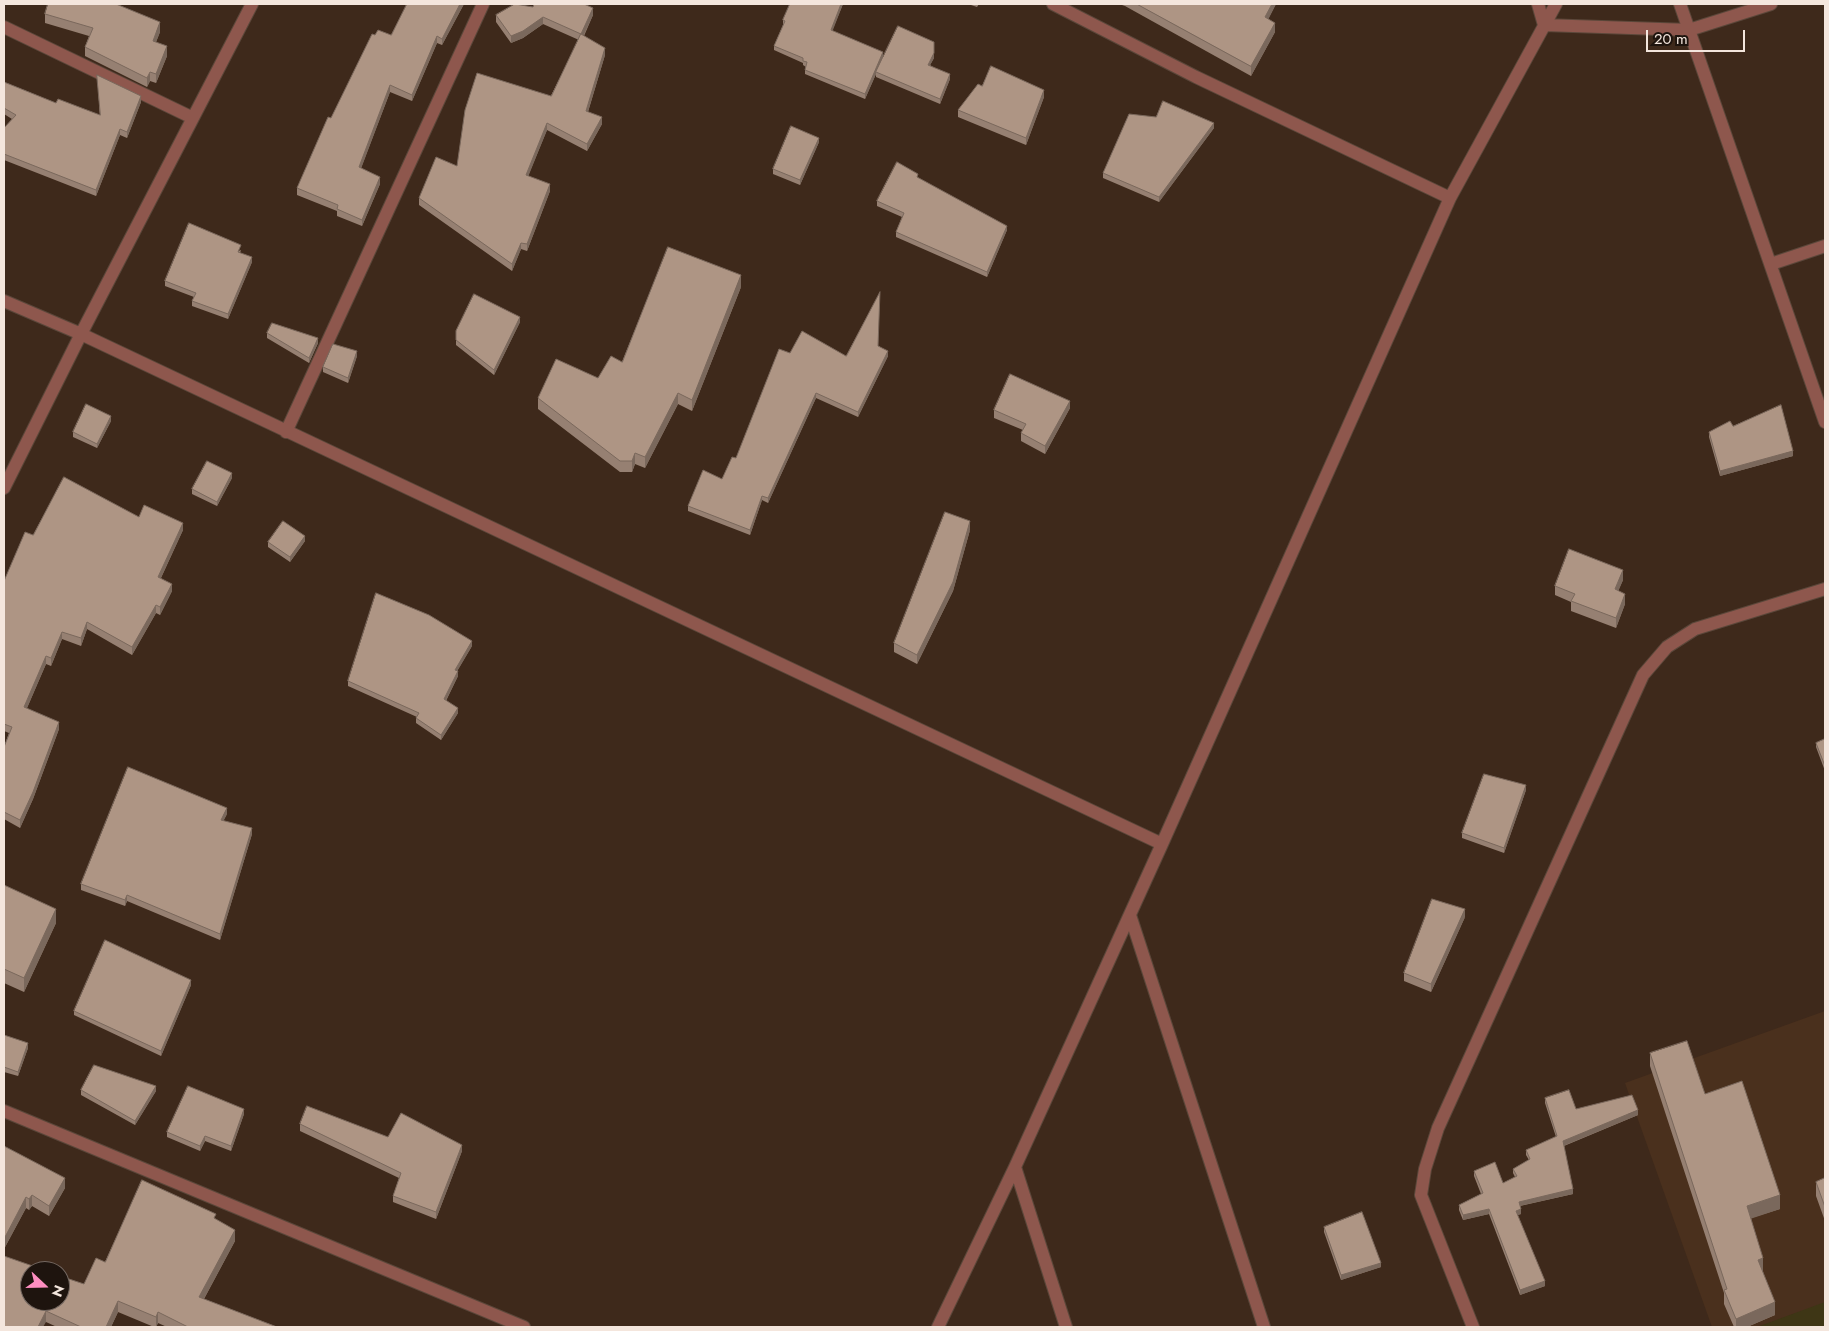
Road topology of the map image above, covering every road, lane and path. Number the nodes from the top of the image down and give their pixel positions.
1 (252, 4) edge
2 (483, 4) edge
3 (1053, 4) edge
4 (1538, 4) edge
5 (1556, 4) edge
6 (1680, 4) edge
7 (1771, 4) edge
8 (1544, 25) junction
9 (4, 26) edge
10 (1688, 30) junction
11 (193, 118) junction
12 (1450, 198) junction
13 (1825, 246) edge
14 (1771, 264) junction
15 (4, 302) edge
16 (81, 334) junction
17 (1825, 422) edge
18 (286, 432) junction
19 (4, 488) edge
20 (1825, 589) edge
21 (1162, 844) junction
22 (1130, 915) junction
23 (4, 1111) edge
24 (1015, 1167) junction
25 (524, 1327) edge
26 (938, 1327) edge
27 (1066, 1327) edge
28 (1264, 1327) edge
29 (1473, 1327) edge

1 - 11 street
2 - 18 street
3 - 12 street
4 - 8 street
5 - 8 street
6 - 10 street
7 - 10 street
8 - 10 street
8 - 12 street
9 - 11 street
10 - 14 street
11 - 16 street
12 - 21 street
13 - 14 street
14 - 17 street
15 - 16 street
16 - 18 street
16 - 19 street
18 - 21 street
20 - 29 street
21 - 22 street
22 - 24 street
22 - 28 street
23 - 25 street
24 - 26 street
24 - 27 street

